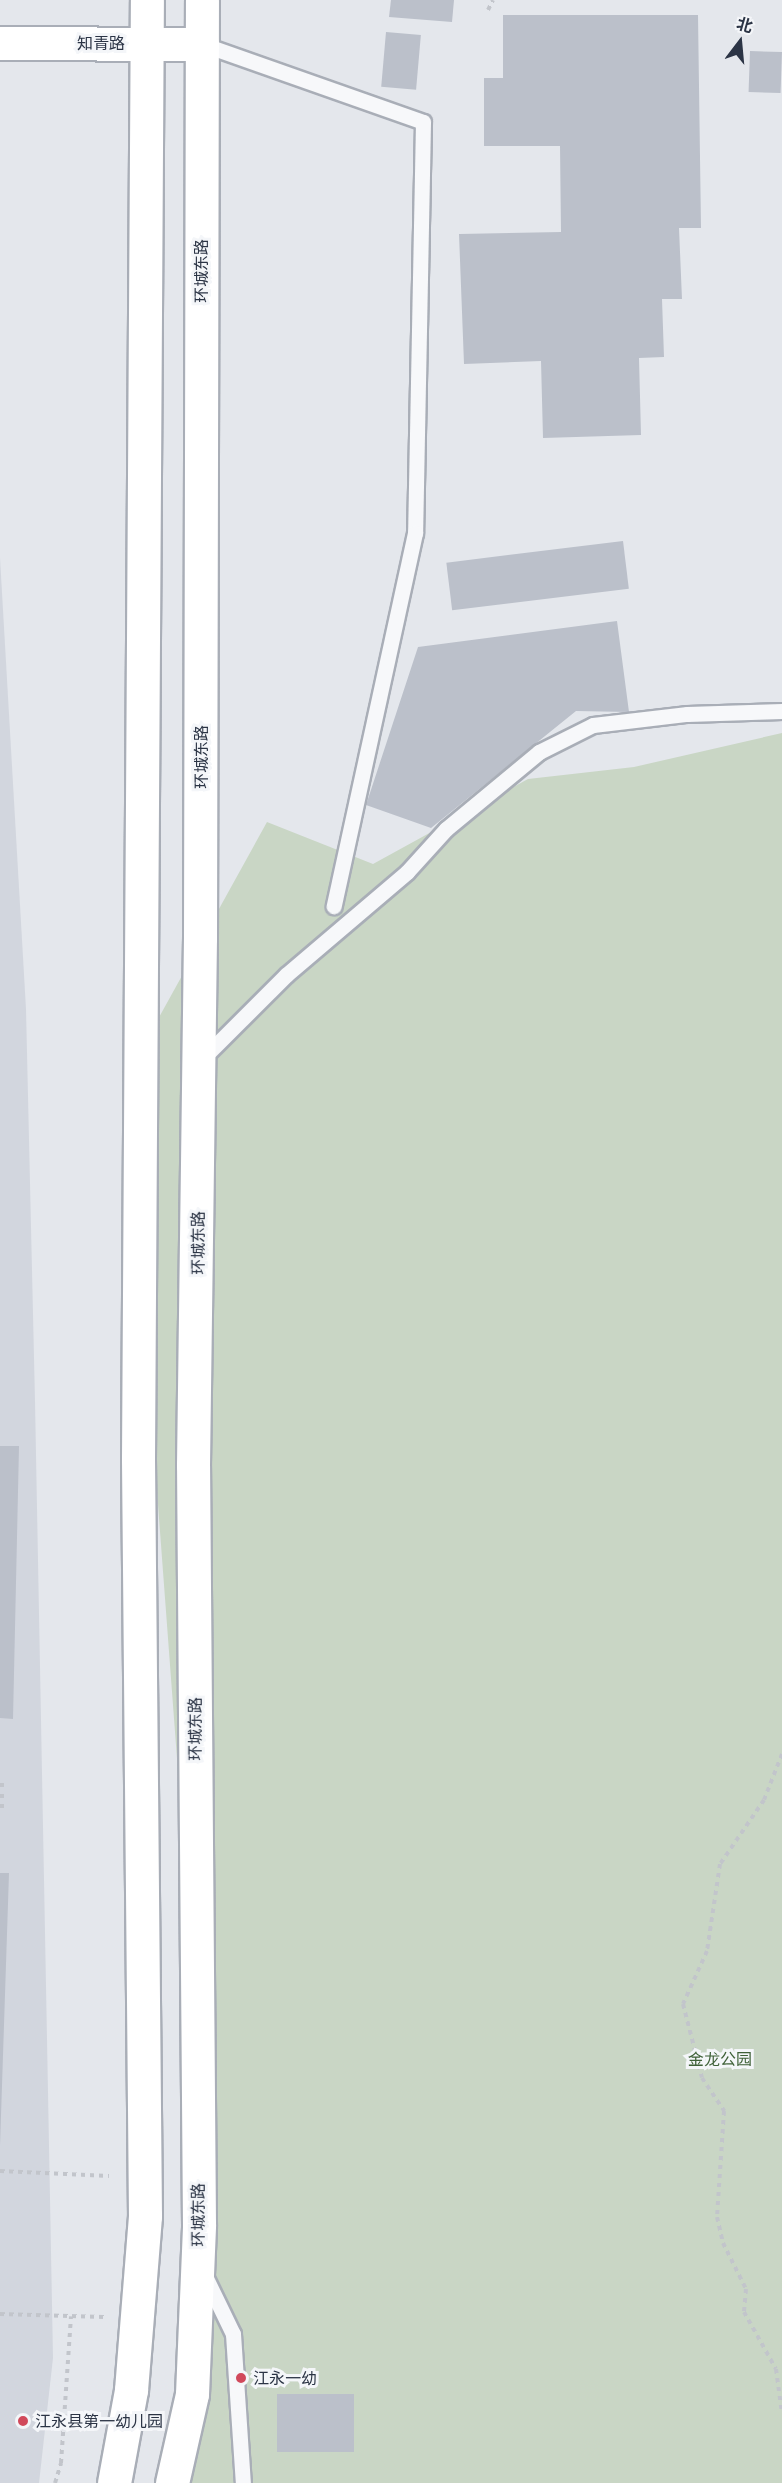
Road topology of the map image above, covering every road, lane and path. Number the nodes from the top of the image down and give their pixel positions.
1 (147, 0) edge
2 (202, 0) edge
3 (492, 0) edge
4 (488, 10) dead end
5 (0, 43) edge
6 (147, 43) junction
7 (202, 44) junction
8 (782, 711) edge
9 (334, 906) dead end
10 (199, 1062) junction
11 (782, 1754) edge
12 (0, 2171) edge
13 (121, 2171) dead end
14 (197, 2262) junction
15 (0, 2314) edge
16 (71, 2316) junction
17 (138, 2318) junction
18 (782, 2414) edge
19 (55, 2483) edge
20 (114, 2483) edge
21 (172, 2483) edge
22 (243, 2483) edge

1 - 6 main road
2 - 7 main road, 环城东路
3 - 4 path
5 - 6 main road, 知青路
6 - 7 main road, 知青路
6 - 17 main road
7 - 9 lane
7 - 10 main road, 环城东路
8 - 10 lane
10 - 14 main road, 环城东路
11 - 18 path
12 - 13 path
14 - 21 main road, 环城东路
14 - 22 lane
15 - 16 path
16 - 17 path
16 - 19 path
17 - 20 main road

